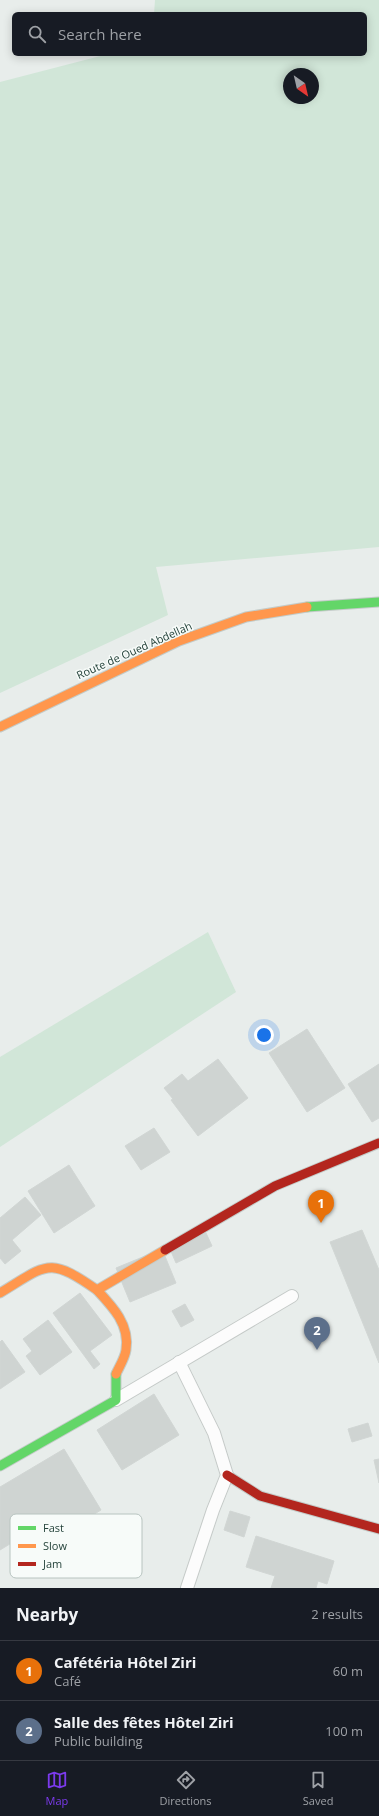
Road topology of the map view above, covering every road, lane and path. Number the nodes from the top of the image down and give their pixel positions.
1 (379, 602) edge
2 (0, 727) edge
3 (379, 1143) edge
4 (96, 1290) junction
5 (0, 1294) edge
6 (292, 1296) dead end
7 (180, 1362) junction
8 (116, 1400) junction
9 (0, 1466) edge
10 (227, 1475) junction
11 (379, 1529) edge
12 (187, 1588) edge

1 - 2 street, Route de Oued Abdellah
3 - 4 street
4 - 5 street
4 - 8 street
6 - 7 lane
7 - 8 lane
7 - 10 lane
8 - 9 street
10 - 11 street
10 - 12 lane

